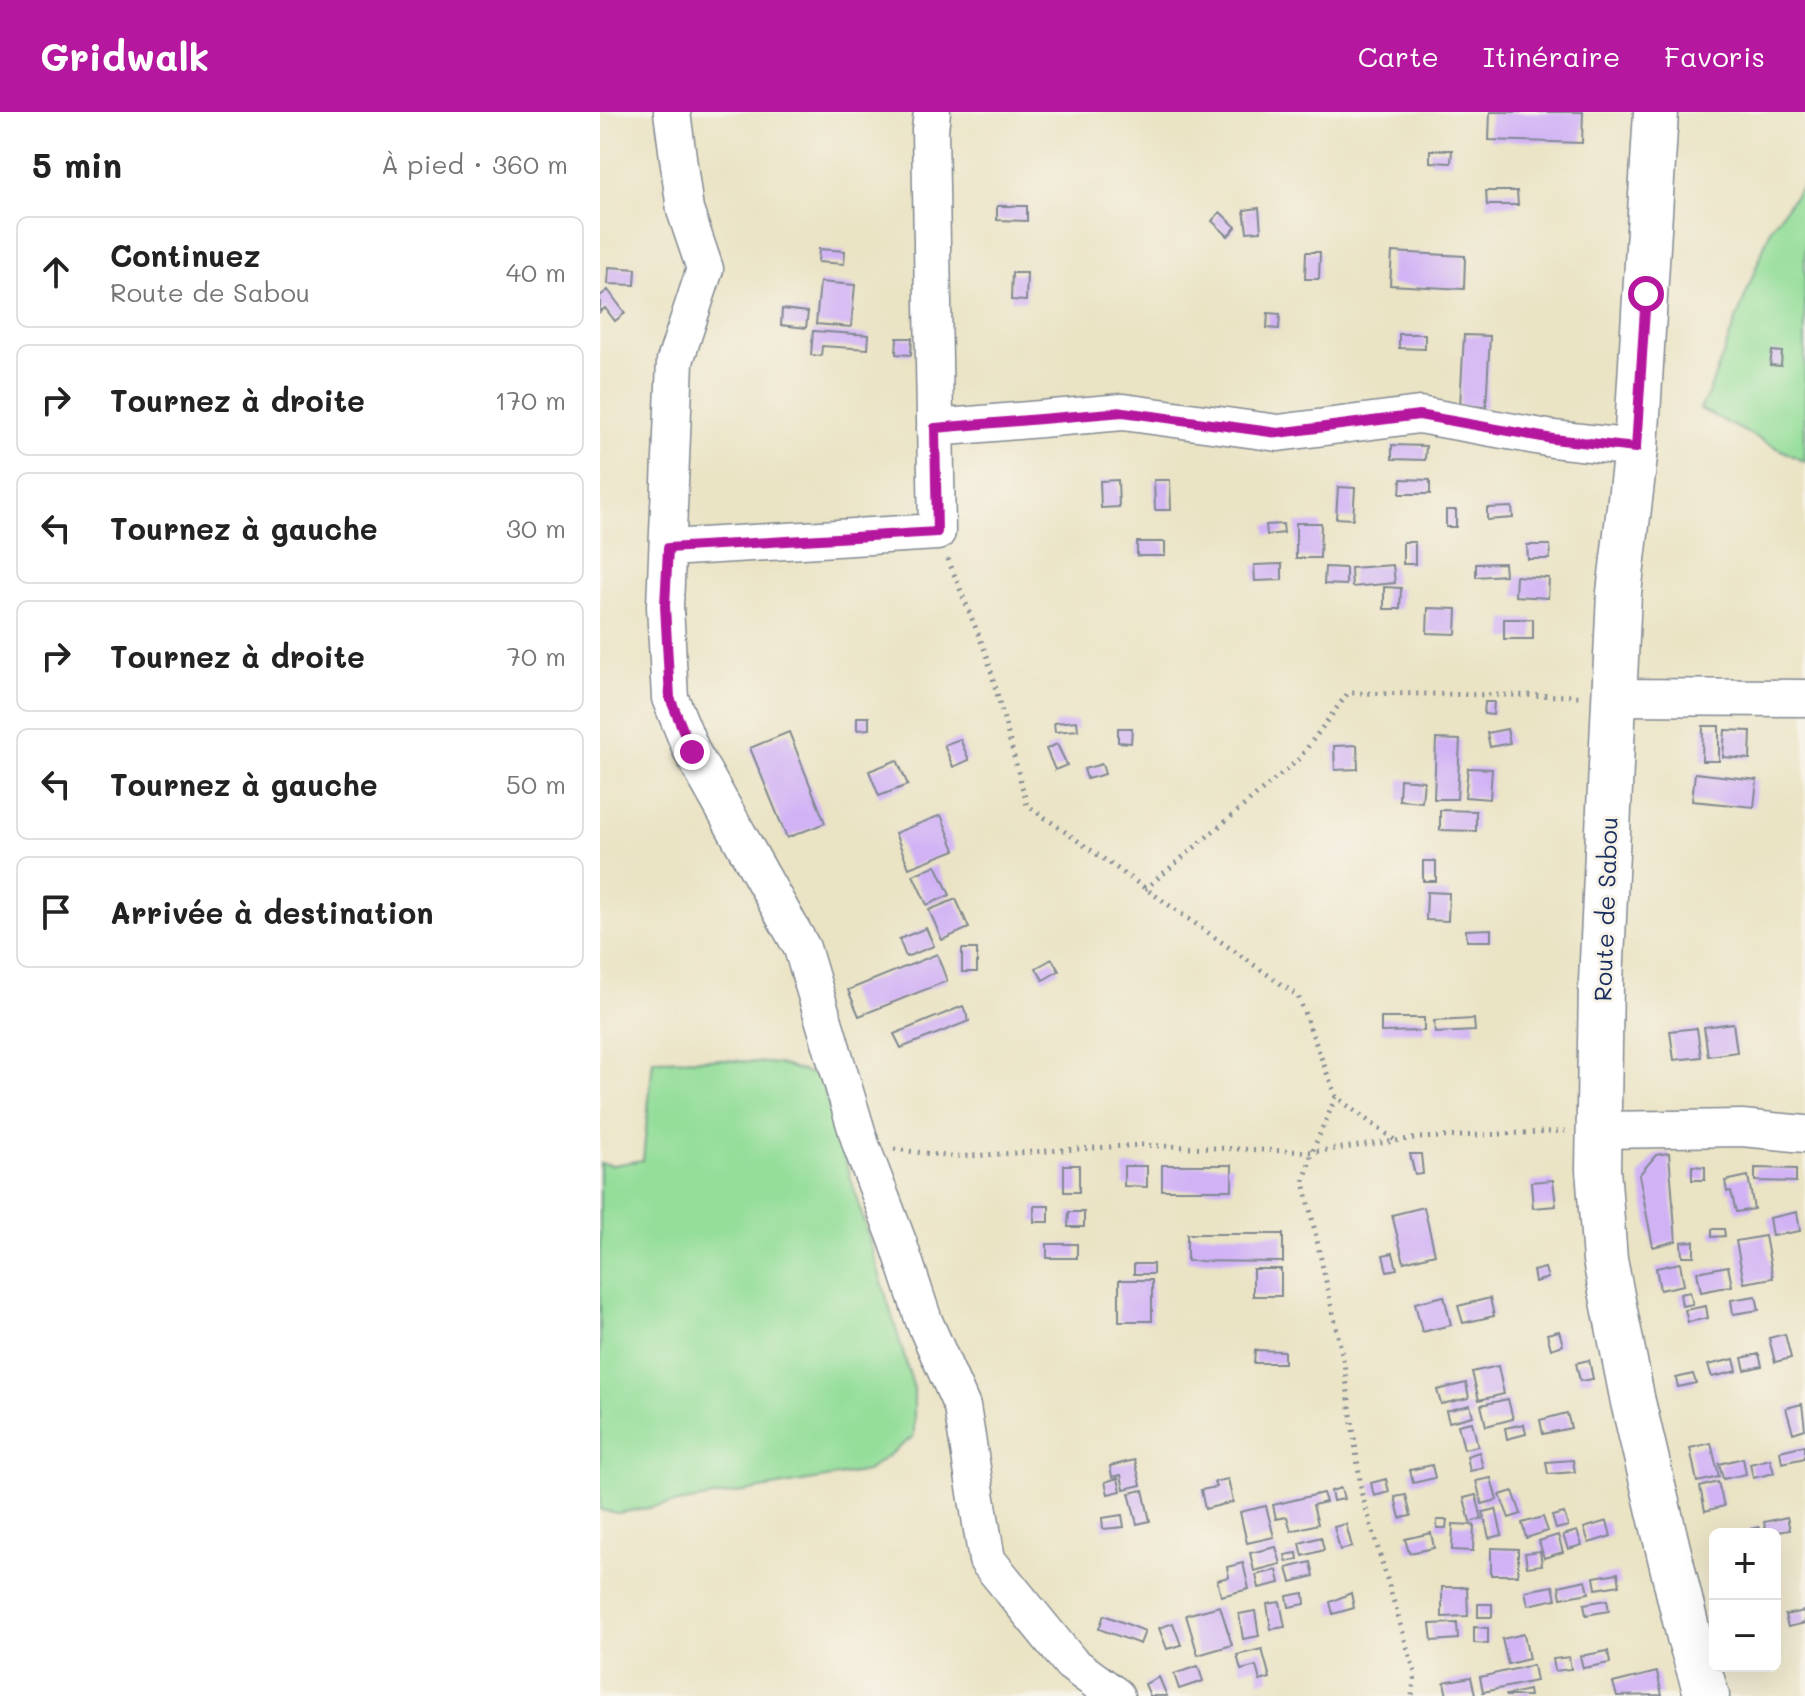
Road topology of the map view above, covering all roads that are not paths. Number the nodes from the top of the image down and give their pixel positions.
1 (672, 112) edge
2 (932, 112) edge
3 (1656, 112) edge
4 (935, 428) junction
5 (1636, 448) junction
6 (668, 548) junction
7 (1614, 697) junction
8 (1805, 698) edge
9 (1598, 1130) junction
10 (1805, 1134) edge
11 (1116, 1696) edge
12 (1707, 1696) edge

1 - 6 street
2 - 4 street
3 - 5 main road, Route de Sabou
4 - 5 street
4 - 6 street
5 - 7 main road, Route de Sabou
6 - 11 street
7 - 8 street
7 - 9 main road, Route de Sabou
9 - 10 street
9 - 12 main road, Route de Sabou

